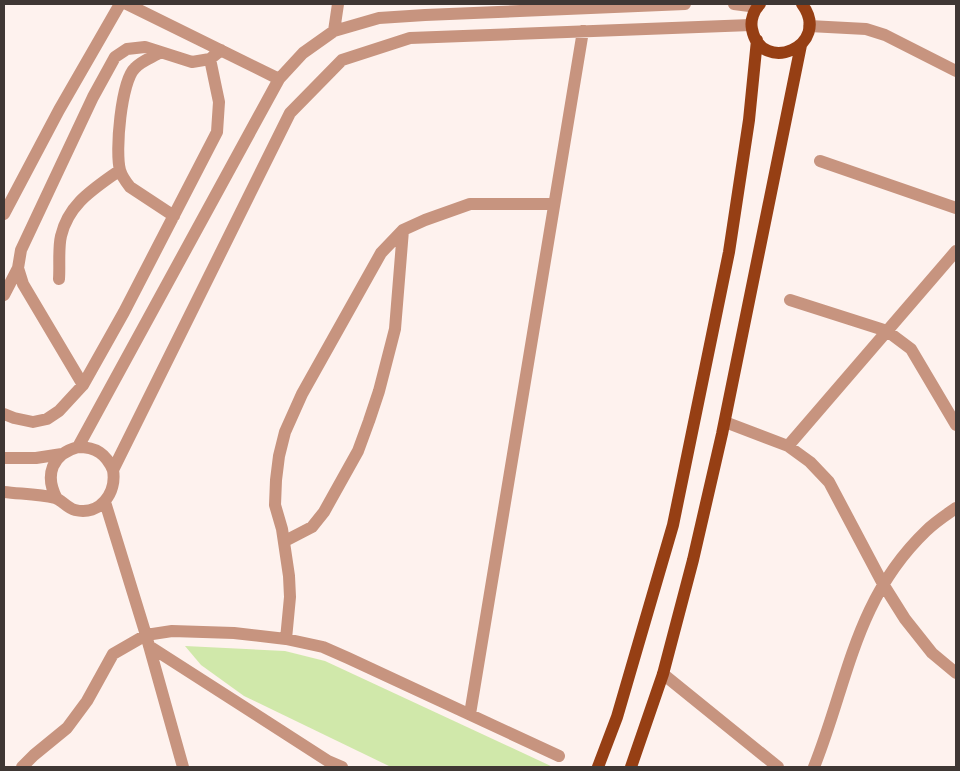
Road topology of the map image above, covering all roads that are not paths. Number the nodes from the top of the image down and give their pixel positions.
1 (120, 4) edge
2 (127, 4) edge
3 (338, 4) edge
4 (685, 4) edge
5 (734, 4) edge
6 (759, 5) edge
7 (805, 6) edge
8 (751, 25) junction
9 (809, 26) junction
10 (334, 31) junction
11 (583, 31) junction
12 (757, 40) junction
13 (801, 45) junction
14 (221, 50) junction
15 (161, 52) junction
16 (210, 59) junction
17 (956, 71) edge
18 (279, 79) junction
19 (820, 161) dead end
20 (120, 170) junction
21 (553, 204) junction
22 (956, 208) edge
23 (4, 214) edge
24 (174, 216) junction
25 (403, 230) junction
26 (956, 251) edge
27 (18, 268) junction
28 (59, 279) dead end
29 (4, 295) edge
30 (790, 300) dead end
31 (887, 332) junction
32 (83, 385) junction
33 (4, 414) edge
34 (724, 422) junction
35 (956, 424) edge
36 (788, 446) junction
37 (78, 447) junction
38 (62, 454) junction
39 (6, 457) edge
40 (113, 470) junction
41 (4, 492) edge
42 (57, 499) junction
43 (105, 502) junction
44 (956, 508) edge
45 (285, 541) junction
46 (883, 584) junction
47 (286, 639) junction
48 (147, 640) junction
49 (956, 673) edge
50 (663, 674) junction
51 (470, 714) junction
52 (560, 756) dead end
53 (22, 767) edge
54 (183, 767) edge
55 (342, 767) edge
56 (598, 767) edge
57 (631, 767) edge
58 (778, 767) edge
59 (814, 767) edge

1 - 23 street
2 - 14 street
3 - 10 street
4 - 10 street
5 - 6 street
6 - 8 main road
7 - 9 main road
8 - 11 street
8 - 12 main road
9 - 13 main road
9 - 17 street
10 - 18 street
11 - 21 street
11 - 40 street
12 - 13 main road
12 - 56 main road
13 - 34 main road
14 - 16 street
14 - 18 street
15 - 16 street
15 - 20 street
15 - 27 street
16 - 24 street
18 - 37 street
19 - 22 street
20 - 24 street
20 - 28 street
21 - 25 street
21 - 51 street
24 - 32 street
25 - 45 street
25 - 45 street
26 - 31 street
27 - 29 street
27 - 32 street
30 - 31 street
31 - 35 street
31 - 36 street
32 - 33 street
34 - 36 street
34 - 50 main road
36 - 46 street
37 - 38 street
37 - 40 street
38 - 39 street
38 - 42 street
40 - 43 street
41 - 42 street
42 - 43 street
43 - 48 street
44 - 46 street
45 - 47 street
46 - 49 street
46 - 59 street
47 - 48 street
47 - 51 street
48 - 53 street
48 - 54 street
48 - 55 street
50 - 57 main road
50 - 58 street
51 - 52 street

